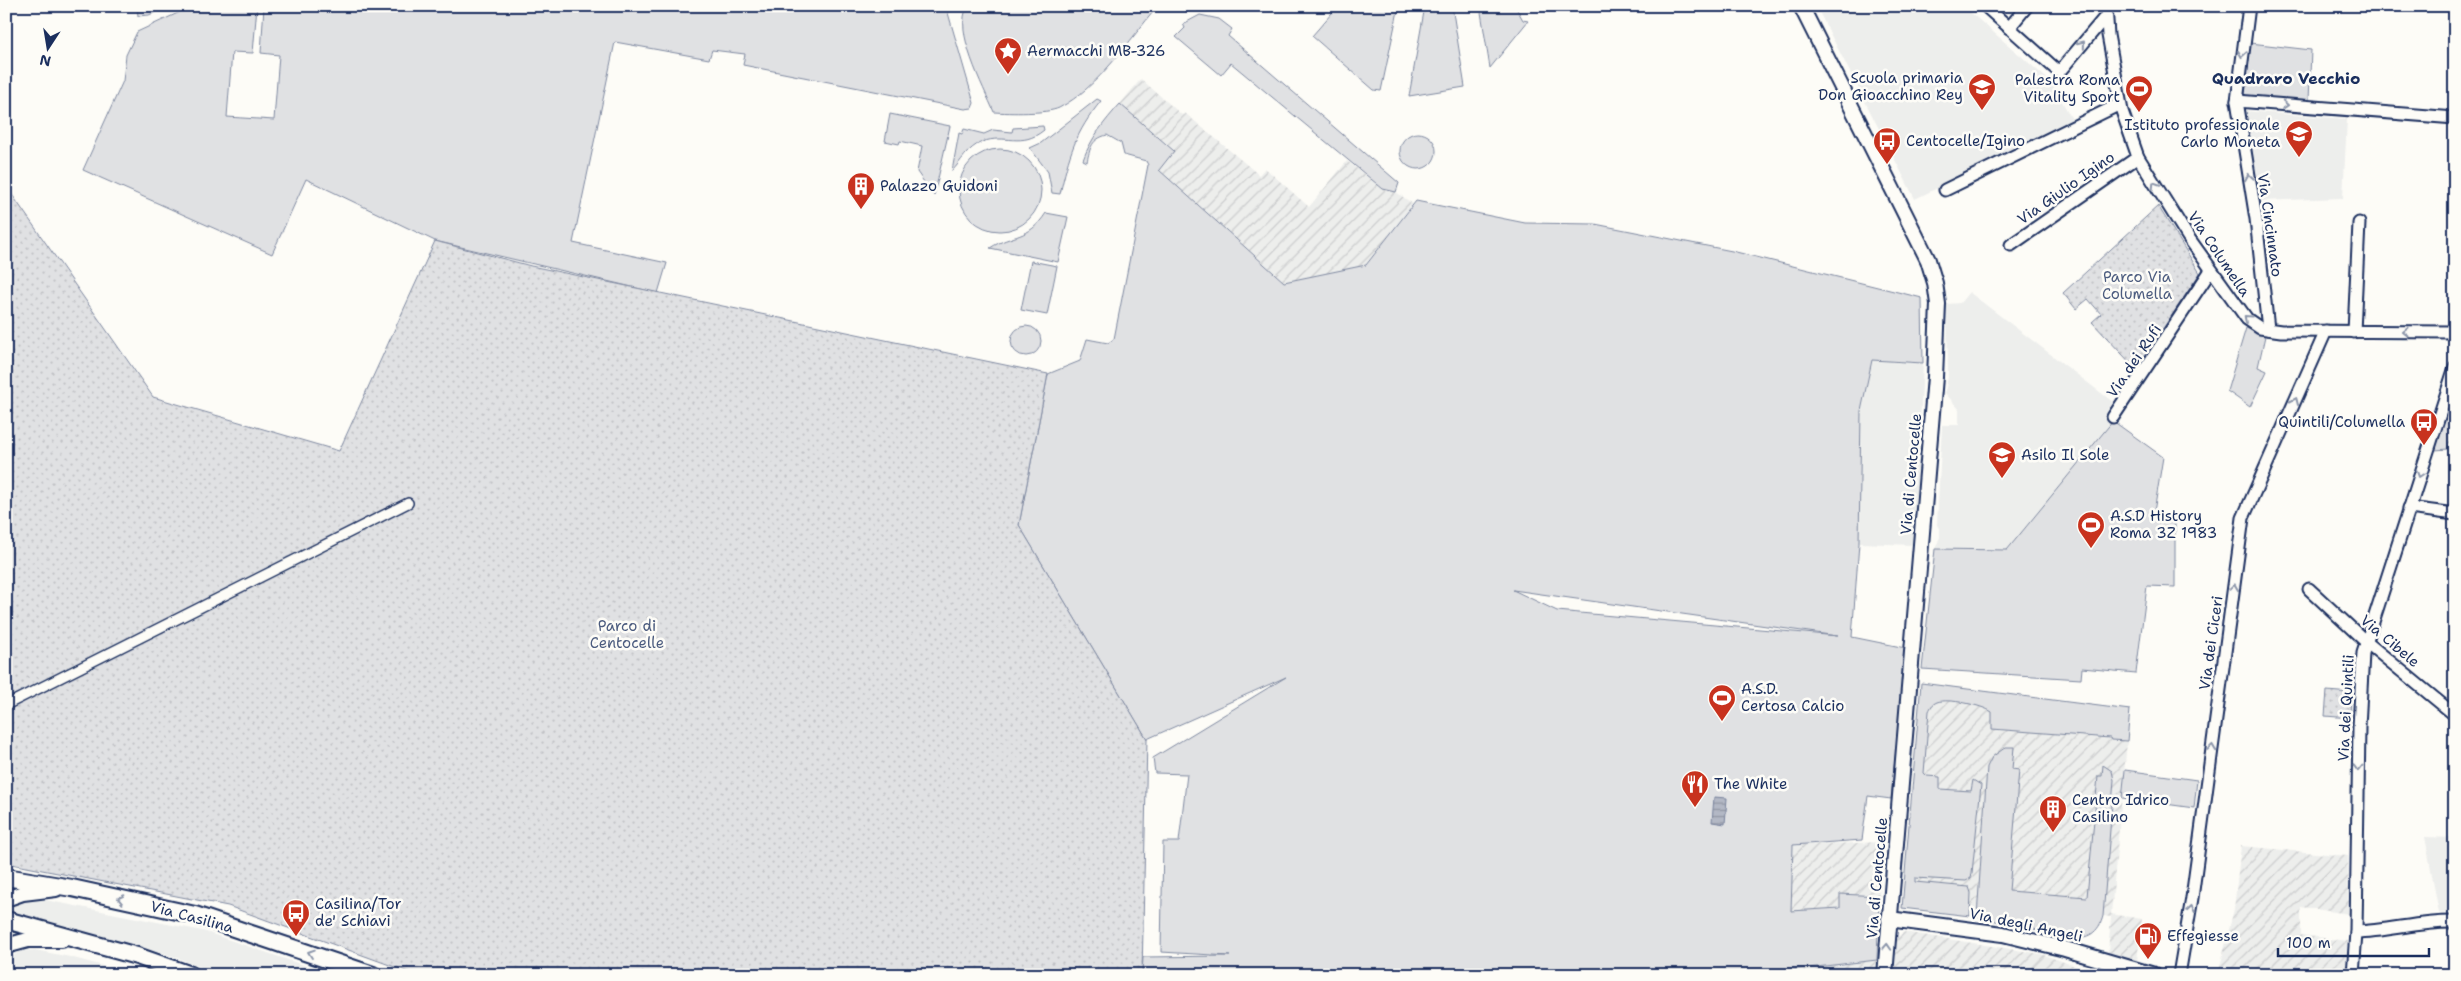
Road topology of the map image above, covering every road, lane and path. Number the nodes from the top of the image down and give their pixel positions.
1 (1801, 6) edge
2 (1985, 6) edge
3 (2027, 6) edge
4 (2249, 6) edge
5 (2106, 11) edge
6 (2009, 28) junction
7 (2236, 101) junction
8 (2120, 104) junction
9 (2455, 118) edge
10 (2138, 157) junction
11 (1945, 190) dead end
12 (2359, 222) dead end
13 (2011, 245) dead end
14 (2211, 270) junction
15 (2268, 329) junction
16 (2326, 332) junction
17 (2354, 332) junction
18 (2455, 332) edge
19 (2453, 372) edge
20 (2455, 405) edge
21 (2113, 417) dead end
22 (408, 503) dead end
23 (2409, 508) junction
24 (2455, 514) edge
25 (2309, 589) dead end
26 (2365, 641) junction
27 (6, 705) edge
28 (2455, 714) edge
29 (6, 877) edge
30 (72, 888) junction
31 (6, 899) edge
32 (1889, 919) junction
33 (6, 920) edge
34 (2455, 922) edge
35 (2356, 932) junction
36 (96, 944) junction
37 (6, 946) edge
38 (191, 975) edge
39 (373, 975) edge
40 (1885, 975) edge
41 (2154, 975) edge
42 (2179, 975) edge
43 (2353, 975) edge

1 - 32 street, Via di Centocelle
2 - 6 street
3 - 6 street
4 -> 7 street, Via Cincinnato
6 -> 5 street
5 - 8 street, Via Columella
7 -> 9 street
15 -> 7 street, Via Cincinnato
8 - 10 street, Via Columella
8 - 11 street
10 - 13 street, Via Giulio Igino
14 -> 10 street, Via Columella
12 - 17 street
15 -> 14 street, Via Columella
14 - 21 street, Via dei Rufi
15 - 16 street, Via Columella
16 - 17 street, Via Columella
42 -> 16 street, Via dei Ciceri
18 -> 17 street, Via Columella
19 - 20 street
19 -> 23 street, Via dei Quintili
22 - 27 street
23 - 24 street
23 - 26 street, Via dei Quintili
25 - 26 street, Via Cibele
26 - 28 street, Via Cibele
26 -> 35 street, Via dei Quintili
29 - 30 main road, Via Casilina
30 - 31 street
39 -> 30 main road, Via Casilina
40 -> 32 street, Via di Centocelle
32 - 41 street, Via degli Angeli
33 - 36 main road
34 - 35 street
35 - 43 street, Via dei Quintili
36 - 37 street
36 - 38 main road

